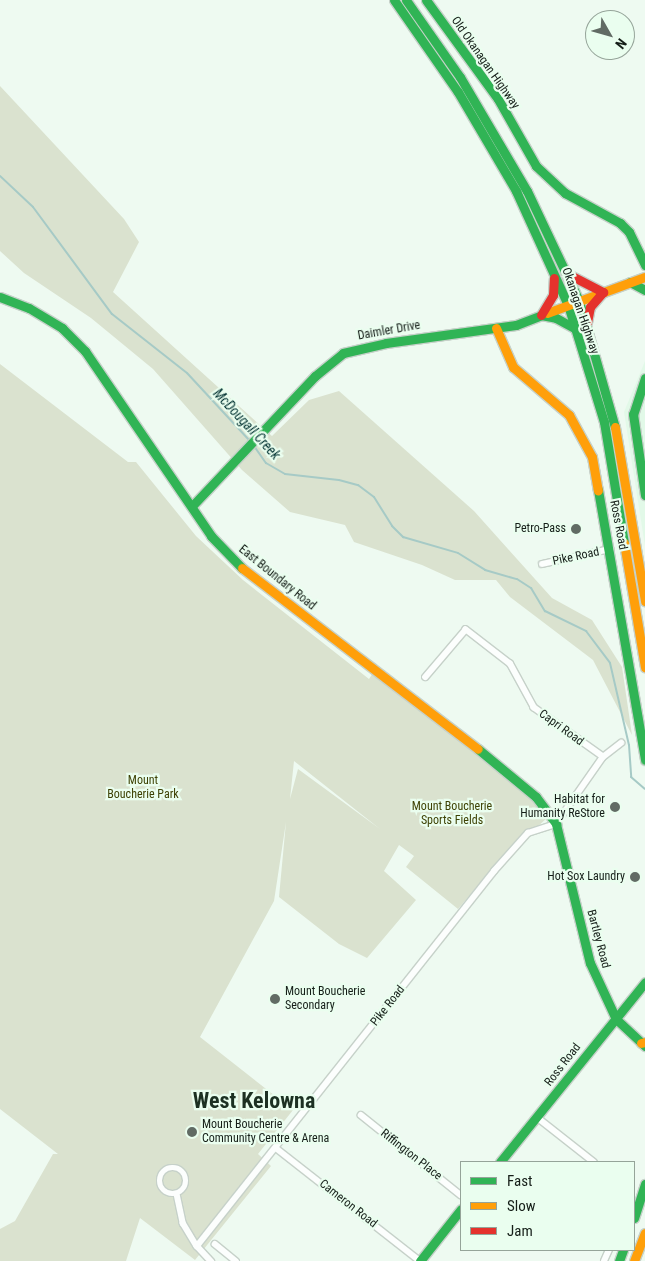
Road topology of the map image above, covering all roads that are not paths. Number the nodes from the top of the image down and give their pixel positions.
1 (394, 0) edge
2 (406, 0) edge
3 (426, 0) edge
4 (645, 265) edge
5 (552, 269) junction
6 (566, 273) junction
7 (645, 277) edge
8 (630, 282) junction
9 (645, 290) edge
10 (602, 292) junction
11 (0, 297) edge
12 (579, 301) junction
13 (568, 305) junction
14 (541, 315) junction
15 (496, 328) junction
16 (574, 328) junction
17 (587, 329) junction
18 (645, 378) edge
19 (645, 496) edge
20 (193, 505) junction
21 (610, 549) junction
22 (542, 564) dead end
23 (645, 601) edge
24 (645, 667) edge
25 (426, 677) dead end
26 (621, 744) dead end
27 (603, 757) junction
28 (645, 760) edge
29 (556, 824) junction
30 (645, 982) edge
31 (616, 1019) junction
32 (644, 1044) edge
33 (360, 1116) dead end
34 (538, 1118) junction
35 (276, 1148) junction
36 (501, 1161) edge
37 (593, 1161) edge
38 (645, 1184) edge
39 (177, 1194) junction
40 (460, 1194) edge
41 (460, 1210) edge
42 (635, 1215) edge
43 (645, 1233) edge
44 (215, 1244) dead end
45 (197, 1246) junction
46 (211, 1261) edge
47 (236, 1261) edge
48 (420, 1261) edge
49 (634, 1261) edge

1 - 5 main road, Okanagan Highway
2 - 6 main road, Okanagan Highway
3 - 4 main road, Old Okanagan Highway
5 - 13 main road, Okanagan Highway
5 - 14 main road
6 - 10 main road
6 - 12 main road, Okanagan Highway
7 - 8 main road, Daimler Drive
8 - 9 main road
8 - 10 main road, Daimler Drive
10 - 12 main road, Daimler Drive
10 - 17 main road
11 - 20 main road, East Boundary Road
12 - 13 main road, Daimler Drive
12 - 17 main road, Okanagan Highway
13 - 14 main road, Daimler Drive
13 - 16 main road, Okanagan Highway
14 - 15 main road, Daimler Drive
14 - 16 main road
15 - 20 main road, Daimler Drive
15 - 21 main road, Ross Road
16 - 24 main road, Okanagan Highway
17 - 23 main road, Okanagan Highway
18 - 19 main road
20 - 29 main road, East Boundary Road
21 - 22 street, Pike Road
21 - 28 main road, Ross Road
25 - 27 street, Capri Road
26 - 27 street
27 - 29 street
29 - 31 main road, Bartley Road
29 - 35 street, Pike Road
30 - 31 main road, Ross Road
31 - 32 main road, Bartley Road
31 - 34 main road, Ross Road
33 - 40 street, Riffington Place
34 - 36 main road, Ross Road
34 - 37 street
35 - 45 street, Pike Road
35 - 48 street, Cameron Road
38 - 42 main road
39 - 39 street
39 - 45 street
41 - 48 main road
43 - 49 main road
44 - 47 street
45 - 46 street

